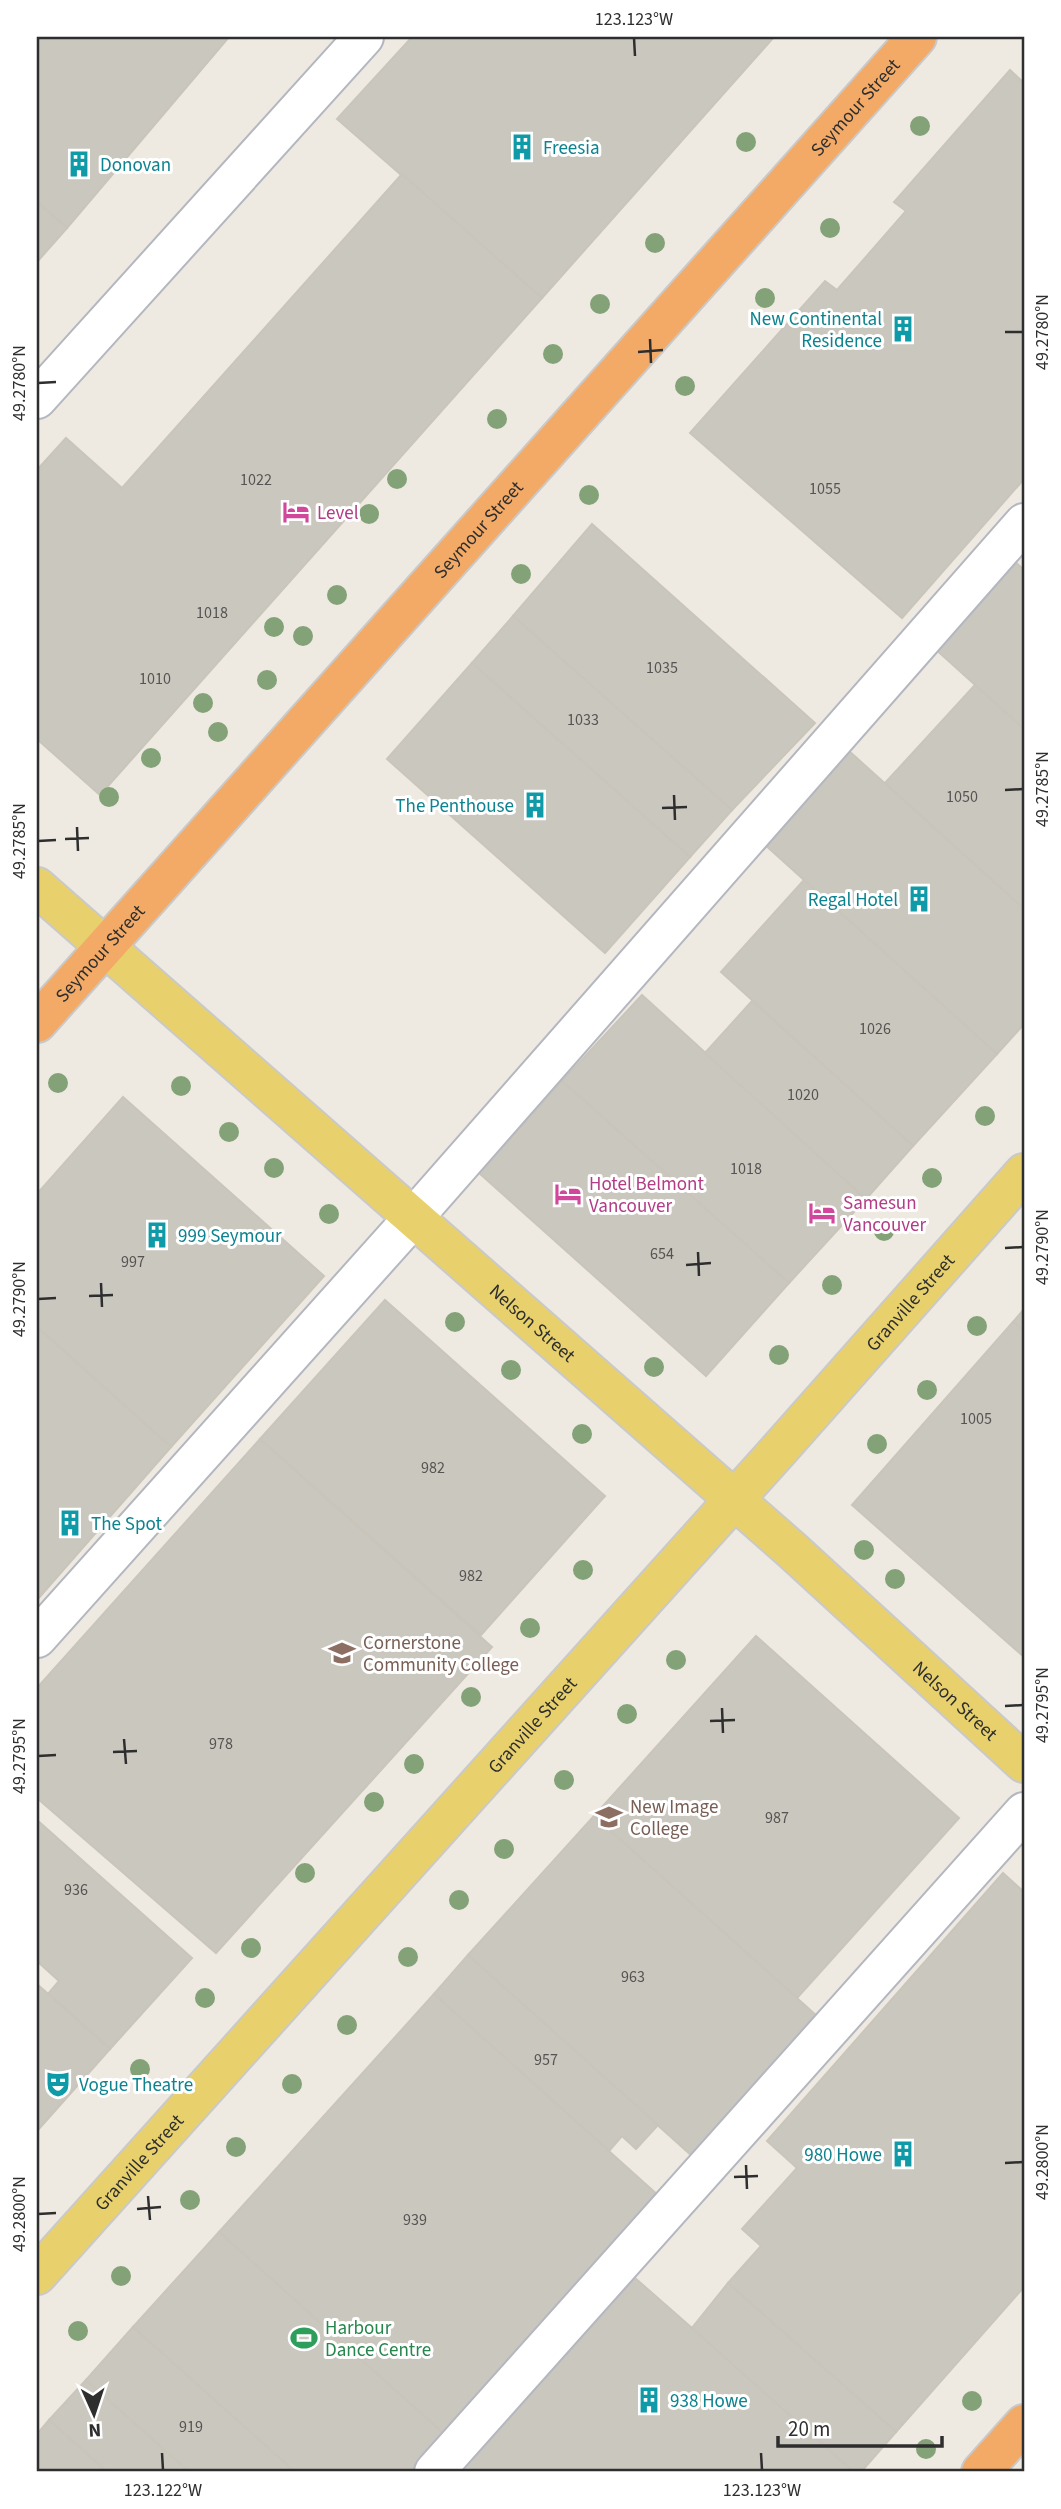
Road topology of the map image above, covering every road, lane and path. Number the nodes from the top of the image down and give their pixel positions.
1 (364, 37) edge
2 (917, 37) edge
3 (37, 399) edge
4 (1024, 523) edge
5 (37, 887) edge
6 (106, 946) junction
7 (37, 1023) edge
8 (1024, 1173) edge
9 (414, 1217) junction
10 (733, 1498) junction
11 (37, 1638) edge
12 (1024, 1763) edge
13 (1024, 1812) edge
14 (37, 2275) edge
15 (1024, 2424) edge
16 (434, 2472) edge
17 (981, 2472) edge

1 - 3 lane
2 - 6 highway, Seymour Street
4 - 9 lane
5 - 6 main road, Nelson Street
6 - 7 highway, Seymour Street
6 - 9 main road, Nelson Street
8 - 10 main road, Granville Street
9 - 10 main road, Nelson Street
9 - 11 lane
10 - 12 main road, Nelson Street
10 - 14 main road, Granville Street
13 - 16 lane
15 - 17 highway

